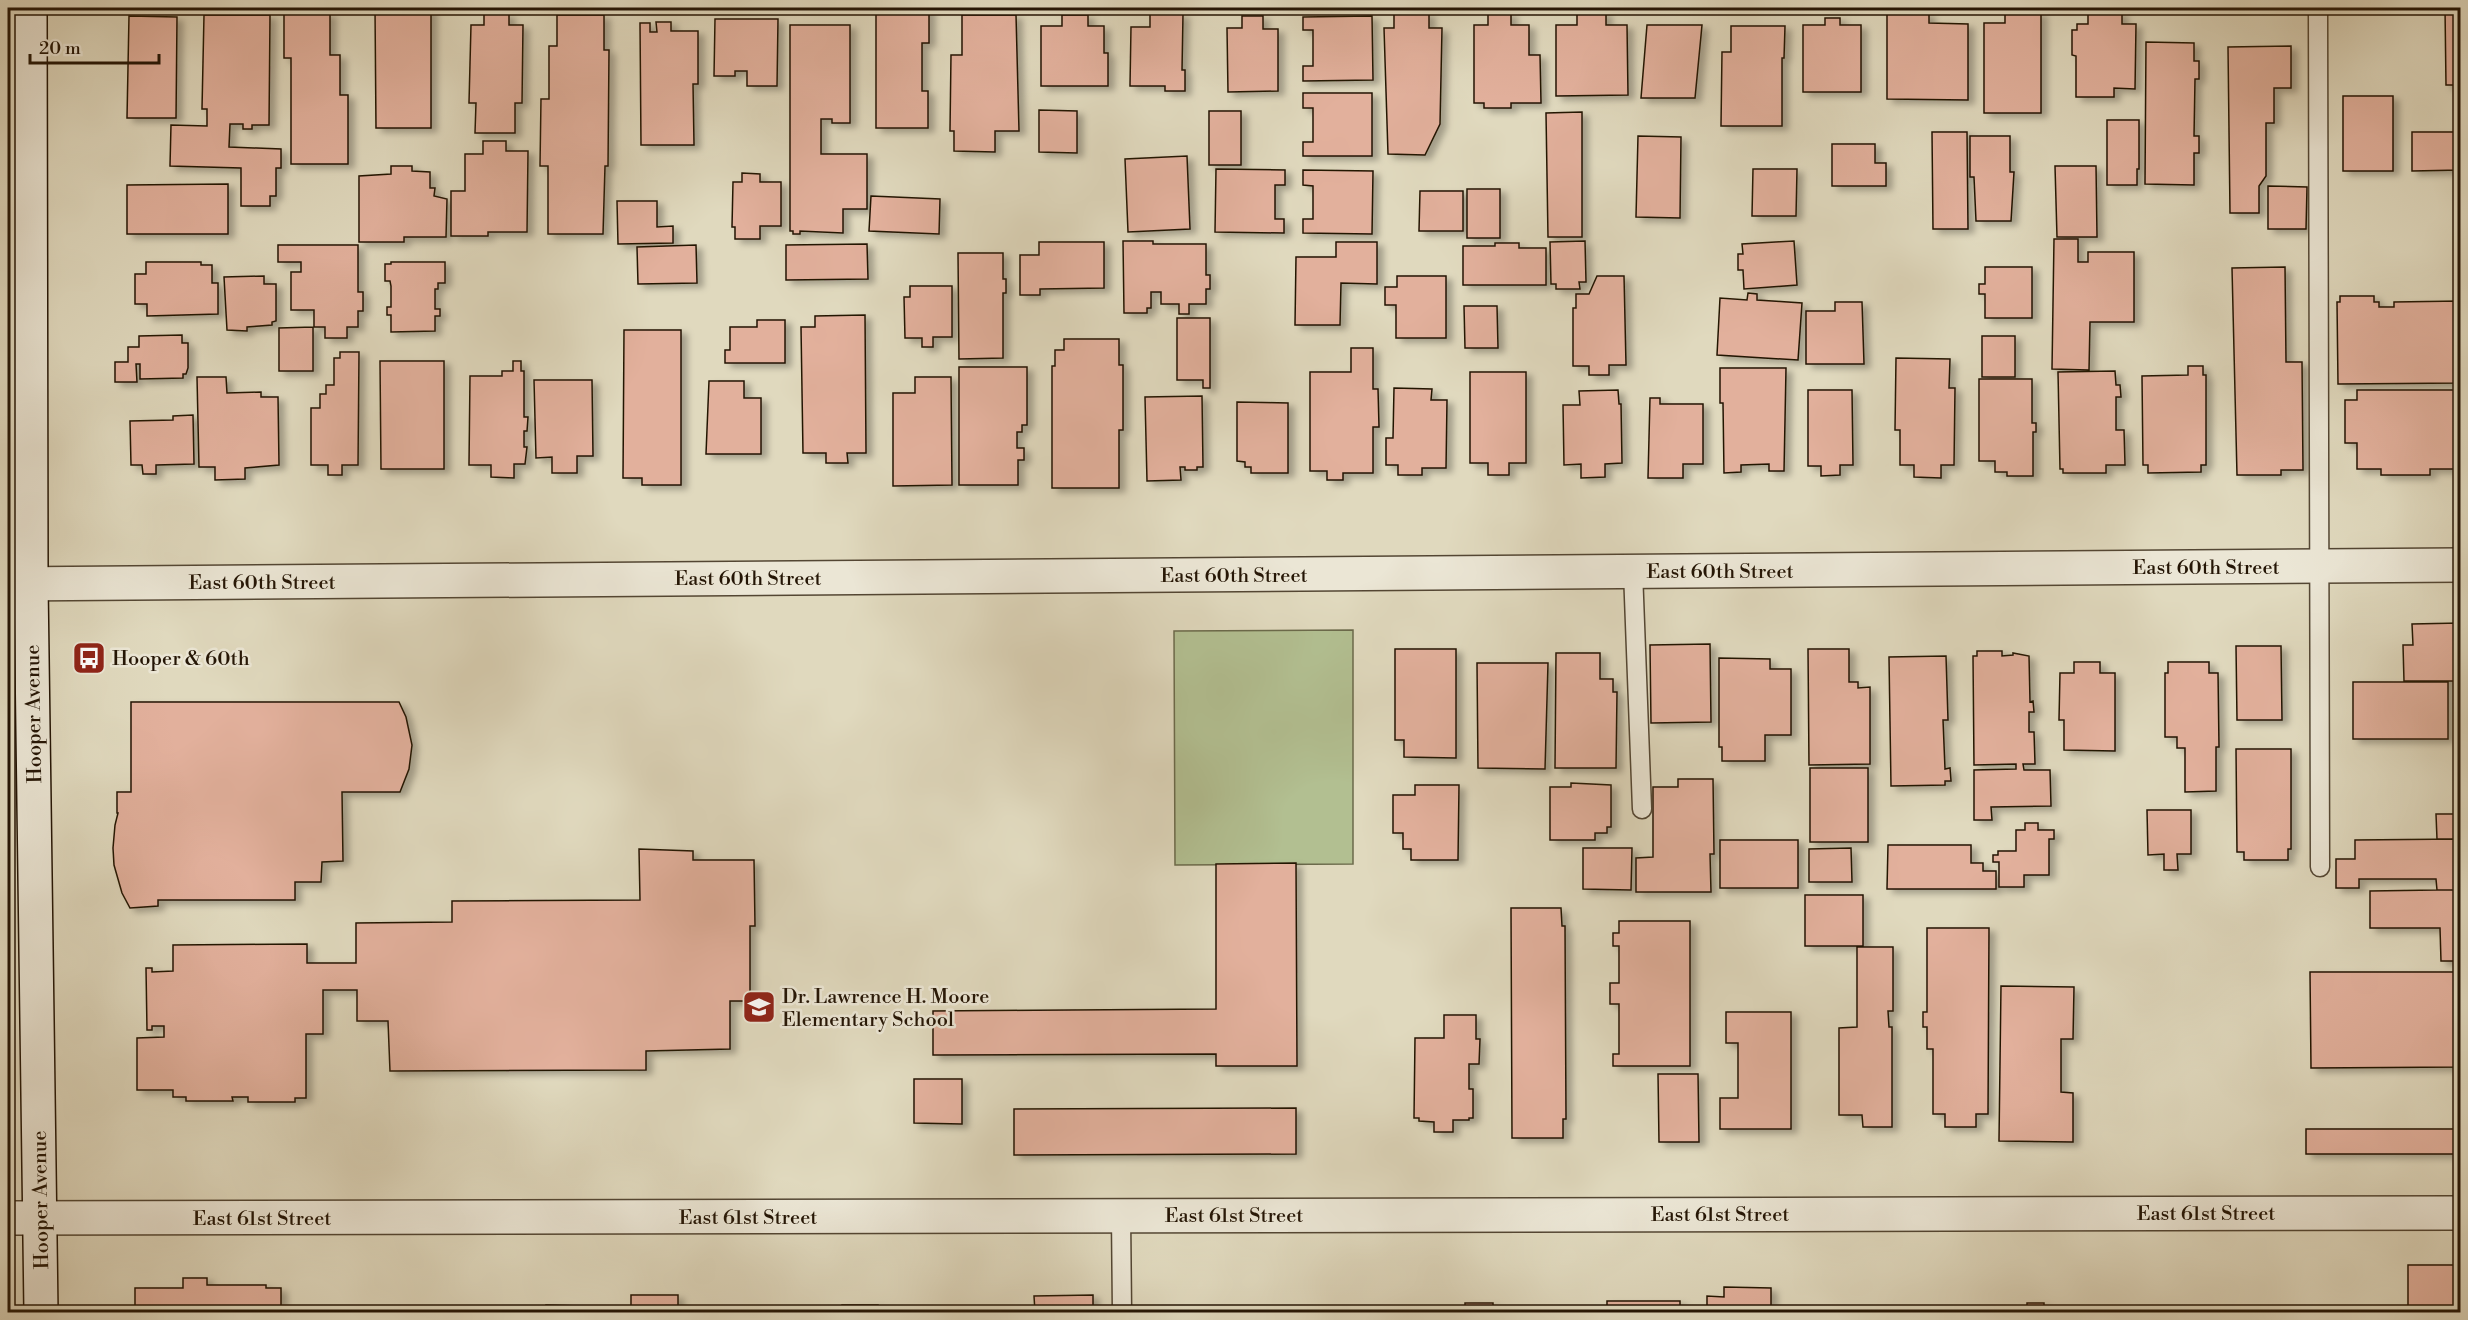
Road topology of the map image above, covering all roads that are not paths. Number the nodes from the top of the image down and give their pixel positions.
1 (30, 8) edge
2 (2318, 8) edge
3 (2460, 565) edge
4 (2319, 566) junction
5 (1633, 571) junction
6 (19, 584) edge
7 (1642, 809) dead end
8 (2320, 867) dead end
9 (2460, 1213) edge
10 (1121, 1215) junction
11 (8, 1218) edge
12 (40, 1218) junction
13 (41, 1312) edge
14 (1122, 1312) edge

1 - 6 street, Hooper Avenue
2 - 4 lane
3 - 4 street, East 60th Street
4 - 5 street, East 60th Street
4 - 8 lane
5 - 6 street, East 60th Street
5 - 7 lane
6 - 12 street, Hooper Avenue
9 - 10 street, East 61st Street
10 - 12 street, East 61st Street
10 - 14 lane
11 - 12 street, East 61st Street
12 - 13 street, Hooper Avenue

